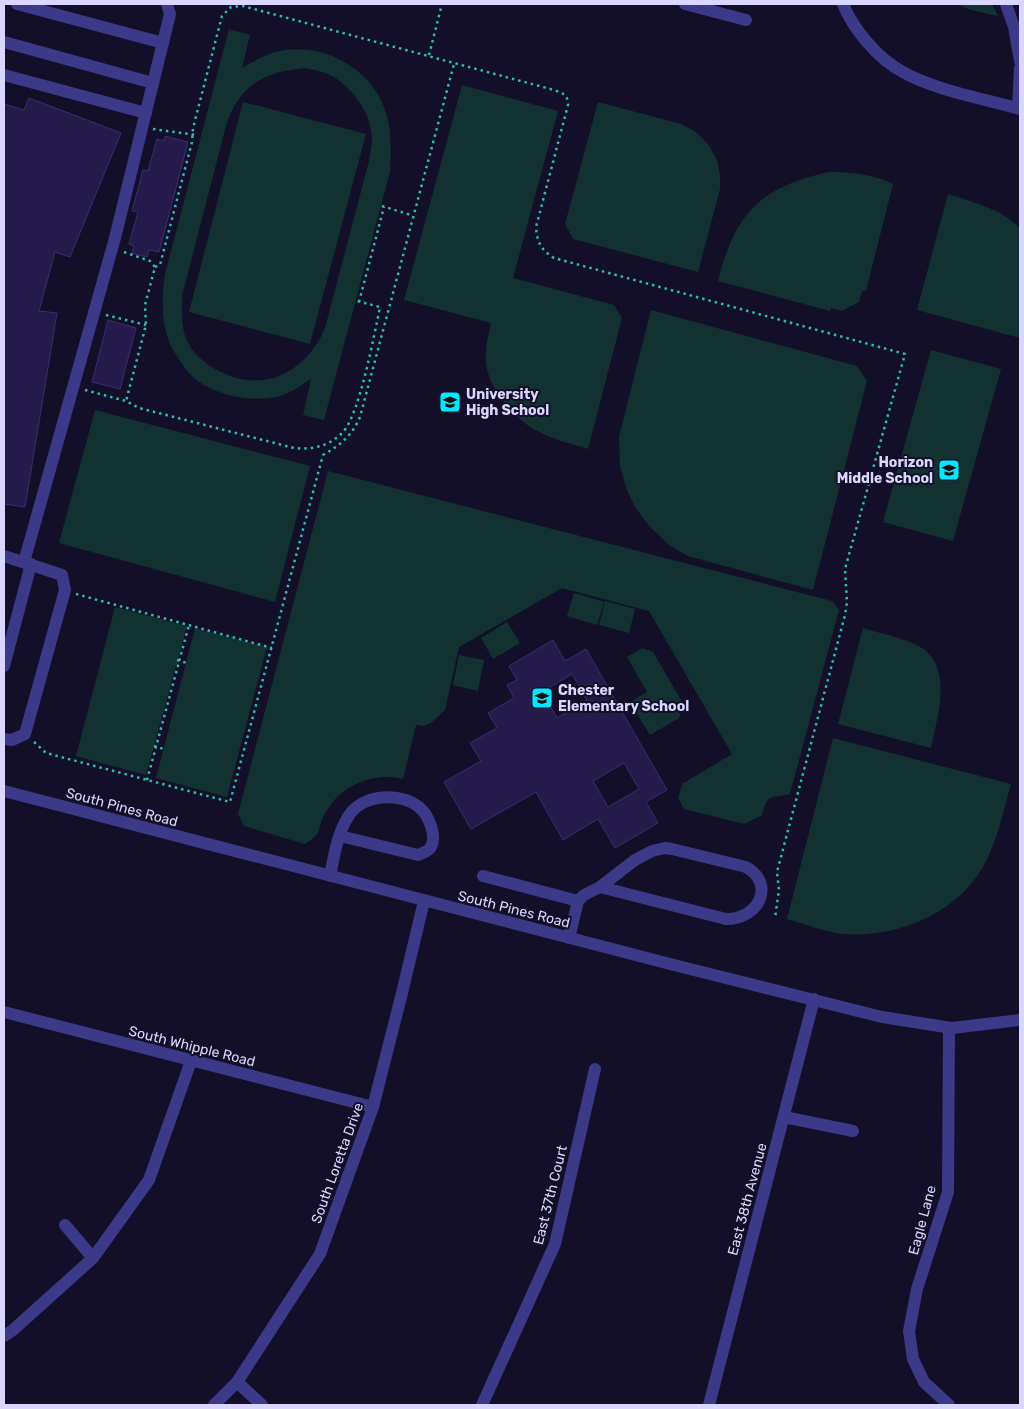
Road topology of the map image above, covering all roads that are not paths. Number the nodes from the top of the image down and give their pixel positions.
1 (17, 4) edge
2 (167, 4) edge
3 (685, 4) edge
4 (843, 4) edge
5 (1006, 4) edge
6 (746, 20) dead end
7 (4, 42) edge
8 (163, 43) junction
9 (1020, 61) edge
10 (1020, 68) edge
11 (4, 74) edge
12 (153, 83) junction
13 (1019, 109) edge
14 (146, 113) junction
15 (4, 556) edge
16 (28, 563) junction
17 (4, 666) edge
18 (4, 739) edge
19 (4, 791) edge
20 (340, 836) junction
21 (330, 876) junction
22 (483, 876) dead end
23 (600, 887) junction
24 (424, 901) junction
25 (578, 901) junction
26 (570, 938) junction
27 (814, 1000) junction
28 (4, 1012) edge
29 (1020, 1020) edge
30 (952, 1028) junction
31 (191, 1061) junction
32 (595, 1069) dead end
33 (373, 1107) junction
34 (784, 1117) junction
35 (853, 1131) dead end
36 (66, 1225) dead end
37 (93, 1258) junction
38 (4, 1336) edge
39 (237, 1382) junction
40 (485, 1404) edge
41 (214, 1405) edge
42 (262, 1405) edge
43 (709, 1405) edge
44 (949, 1405) edge

1 - 8 street
2 - 8 street
3 - 6 street
4 - 13 street
5 - 9 street
7 - 12 street
8 - 12 street
10 - 13 street
11 - 14 street
12 - 14 street
14 - 16 street
15 - 16 street
16 - 17 street
16 - 18 street
19 - 21 street, South Pines Road
20 - 20 street
20 - 21 street
21 - 24 street, South Pines Road
22 - 25 street
23 - 23 street
23 - 25 street
24 - 26 street, South Pines Road
24 - 33 street, South Loretta Drive
25 - 26 street
26 - 27 street, South Pines Road
27 - 30 street, South Pines Road
27 - 34 street, East 38th Avenue
28 - 31 street, South Whipple Road
29 - 30 street, South Pines Road
30 - 44 street, Eagle Lane
31 - 33 street, South Whipple Road
31 - 37 street
32 - 40 street, East 37th Court
33 - 39 street, South Loretta Drive
34 - 35 street
34 - 43 street, East 38th Avenue
36 - 37 street
37 - 38 street
39 - 41 street, South Loretta Drive
39 - 42 street

